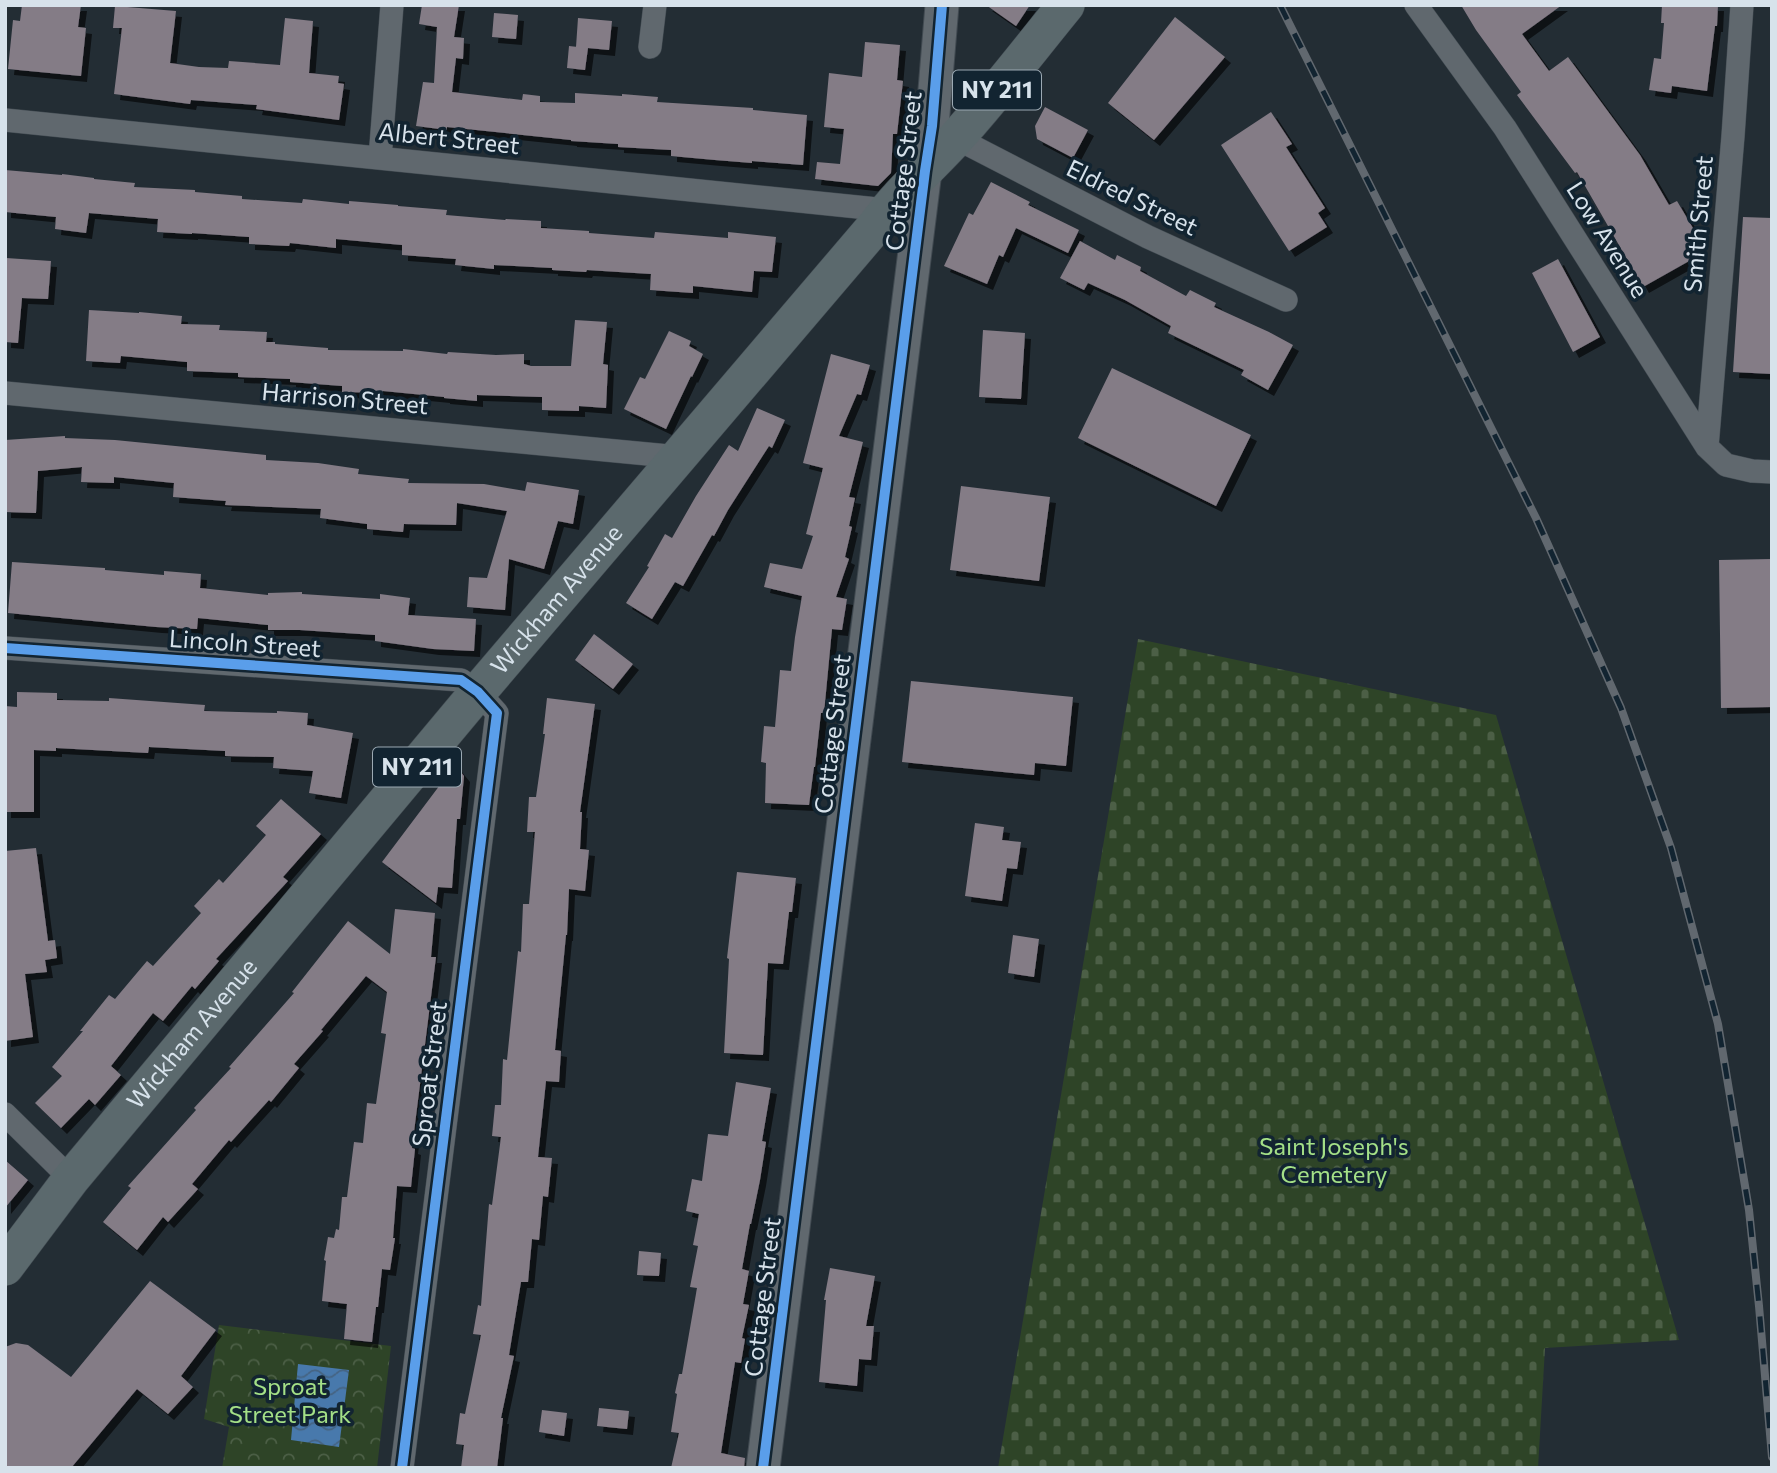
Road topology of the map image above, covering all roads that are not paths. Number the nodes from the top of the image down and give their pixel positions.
1 (392, 5) edge
2 (655, 5) edge
3 (942, 5) edge
4 (1066, 5) edge
5 (1416, 5) edge
6 (1742, 5) edge
7 (650, 47) dead end
8 (5, 120) edge
9 (956, 138) junction
10 (380, 158) junction
11 (925, 171) junction
12 (887, 210) junction
13 (1286, 300) dead end
14 (5, 393) edge
15 (1707, 447) junction
16 (679, 457) junction
17 (1772, 472) edge
18 (5, 648) edge
19 (478, 692) junction
20 (5, 1114) edge
21 (71, 1179) junction
22 (5, 1268) edge
23 (402, 1468) edge
24 (762, 1468) edge

1 - 10 street
2 - 7 street
3 - 11 street, Cottage Street
4 - 9 main road, Wickham Avenue / NY 211
5 - 15 street, Low Avenue
6 - 15 street, Smith Street
8 - 10 street, Albert Street
9 - 11 main road, Wickham Avenue / NY 211
9 - 13 street, Eldred Street
10 - 12 street, Albert Street
11 - 12 main road, Wickham Avenue / NY 211
11 - 24 street, Cottage Street
12 - 16 main road, Wickham Avenue / NY 211
14 - 16 street, Harrison Street
15 - 17 street, Low Avenue
16 - 19 main road, Wickham Avenue / NY 211
18 - 19 street, Lincoln Street
19 - 21 main road, Wickham Avenue / NY 211
19 - 23 street, Sproat Street
20 - 21 street
21 - 22 main road, Wickham Avenue / NY 211

